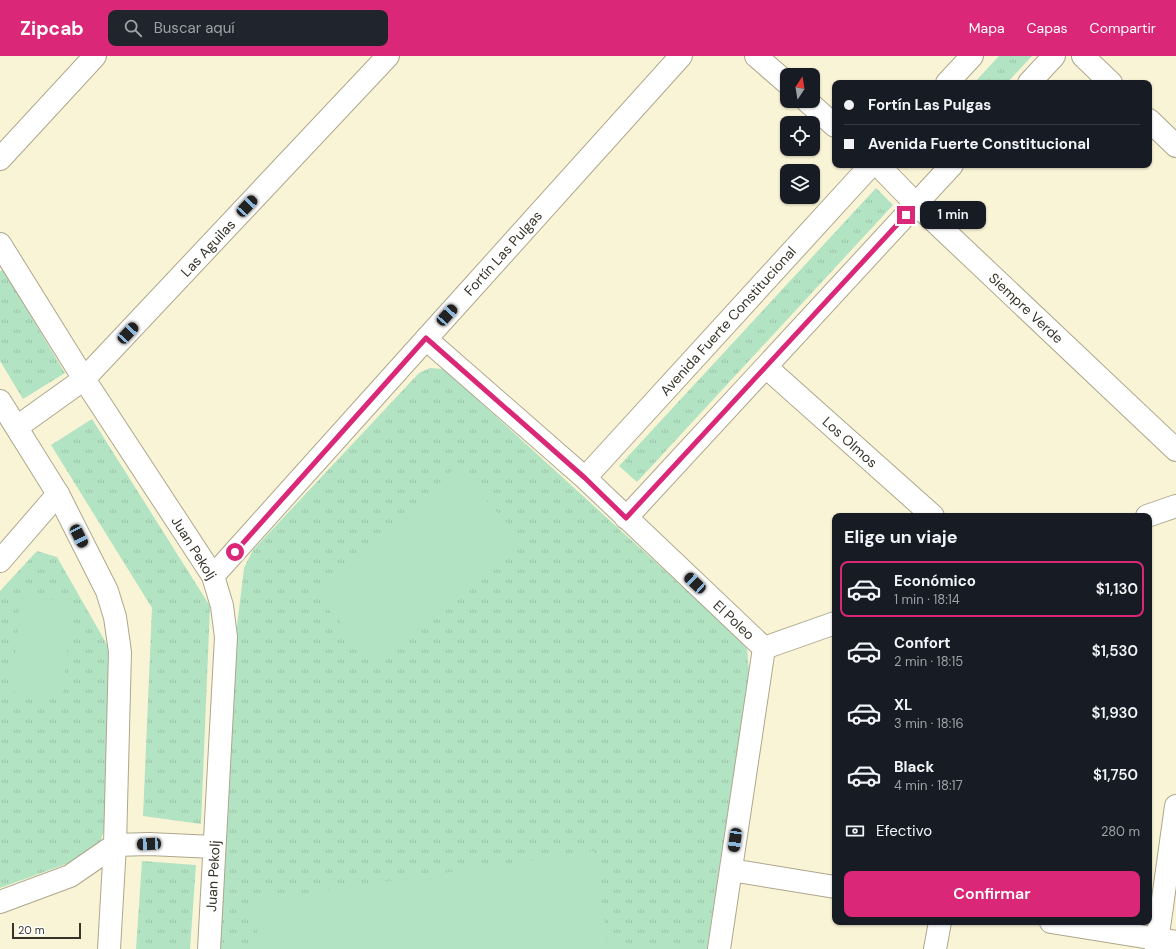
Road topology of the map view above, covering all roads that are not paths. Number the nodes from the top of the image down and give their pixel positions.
1 (95, 56) edge
2 (388, 56) edge
3 (681, 56) edge
4 (756, 56) edge
5 (972, 56) edge
6 (1054, 56) edge
7 (1083, 56) edge
8 (780, 77) edge
9 (950, 80) edge
10 (1032, 80) edge
11 (1108, 80) edge
12 (815, 108) edge
13 (832, 123) edge
14 (1152, 123) edge
15 (1176, 146) edge
16 (0, 159) edge
17 (868, 168) edge
18 (881, 168) edge
19 (949, 168) edge
20 (916, 204) junction
21 (0, 246) edge
22 (426, 338) junction
23 (766, 367) junction
24 (84, 379) junction
25 (0, 401) edge
26 (17, 427) junction
27 (1176, 450) edge
28 (585, 478) junction
29 (58, 494) junction
30 (1176, 506) edge
31 (930, 513) edge
32 (1152, 514) edge
33 (626, 518) junction
34 (0, 561) edge
35 (213, 576) junction
36 (832, 624) edge
37 (764, 648) junction
38 (1176, 806) edge
39 (115, 845) junction
40 (214, 846) junction
41 (731, 870) junction
42 (832, 887) edge
43 (0, 902) edge
44 (939, 925) edge
45 (1067, 925) edge
46 (1163, 943) edge
47 (109, 949) edge
48 (209, 949) edge
49 (719, 949) edge
50 (935, 949) edge

1 - 16 street
2 - 24 street, Las Aguilas
3 - 22 street, Fortín Las Pulgas
4 - 8 street
5 - 9 street
6 - 10 street
7 - 11 street
12 - 13 street
14 - 15 street
17 - 28 street, Avenida Fuerte Constitucional
18 - 20 street, Siempre Verde
19 - 20 street
20 - 23 street
20 - 27 street, Siempre Verde
21 - 24 street, Juan Pekolj
22 - 28 street, El Poleo
22 - 35 street, Fortín Las Pulgas
23 - 31 street, Los Olmos
23 - 33 street
24 - 26 street, Las Aguilas
24 - 35 street, Juan Pekolj
25 - 26 street
26 - 29 street
28 - 33 street, El Poleo
29 - 34 street
29 - 39 street
30 - 32 street
33 - 37 street, El Poleo
35 - 40 street, Juan Pekolj
36 - 37 street
37 - 41 street, El Poleo
38 - 46 street
39 - 40 street
39 - 43 street
39 - 47 street
40 - 48 street, Juan Pekolj
41 - 42 street
41 - 49 street, El Poleo
44 - 50 street
45 - 46 street

